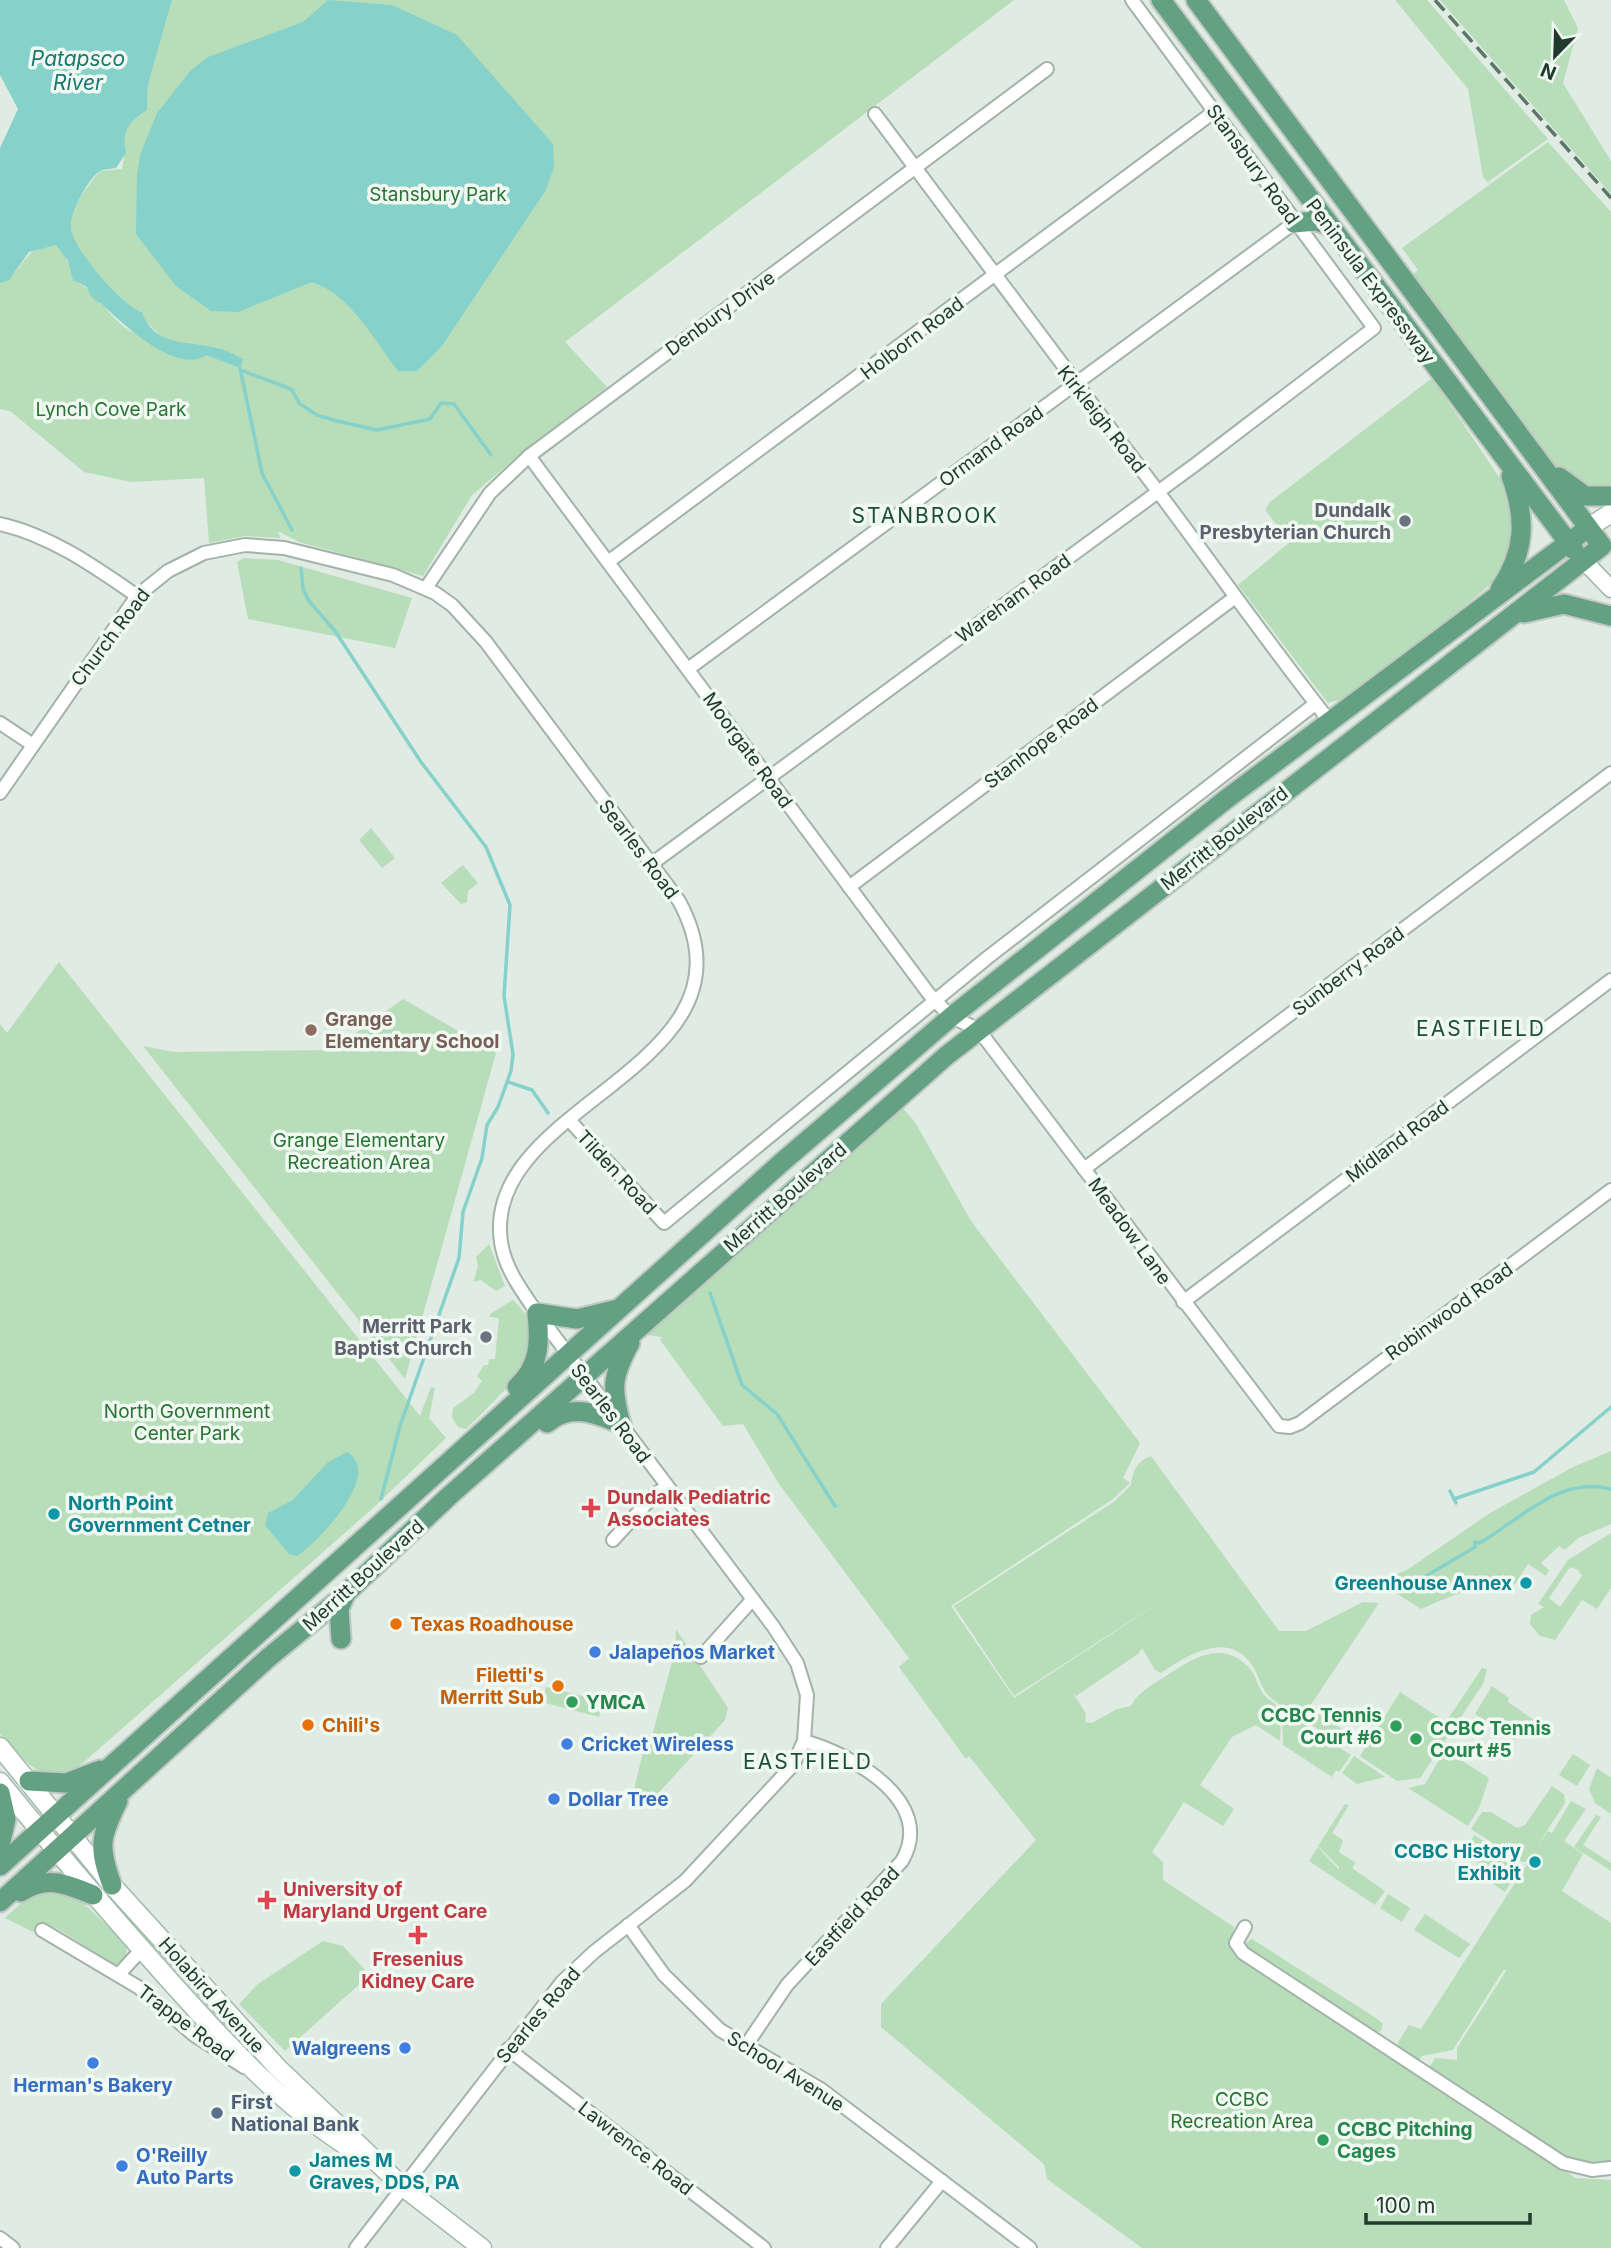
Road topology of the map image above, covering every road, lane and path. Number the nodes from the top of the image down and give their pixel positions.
1 (1132, 0) edge
2 (1161, 0) edge
3 (1196, 0) edge
4 (1047, 69) dead end
5 (1215, 111) junction
6 (875, 114) dead end
7 (1312, 156) junction
8 (916, 168) junction
9 (1294, 223) junction
10 (1329, 226) junction
11 (995, 276) junction
12 (1374, 328) joint
13 (1440, 372) junction
14 (1076, 386) junction
15 (1530, 452) junction
16 (529, 456) junction
17 (1505, 458) junction
18 (1158, 492) junction
19 (1611, 496) edge
20 (1611, 513) edge
21 (0, 524) edge
22 (1587, 528) junction
23 (1567, 542) junction
24 (1608, 547) edge
25 (1584, 561) junction
26 (608, 562) junction
27 (426, 588) junction
28 (1611, 589) edge
29 (137, 596) junction
30 (1234, 598) junction
31 (1493, 599) junction
32 (1611, 616) edge
33 (1504, 623) junction
34 (688, 669) junction
35 (1315, 704) junction
36 (0, 723) edge
37 (1331, 723) junction
38 (33, 745) junction
39 (1611, 772) edge
40 (769, 778) junction
41 (0, 793) edge
42 (650, 865) junction
43 (849, 887) junction
44 (1611, 980) edge
45 (934, 1001) junction
46 (951, 1017) junction
47 (978, 1029) junction
48 (570, 1121) junction
49 (1084, 1170) junction
50 (1611, 1190) edge
51 (1183, 1302) junction
52 (620, 1308) junction
53 (537, 1313) junction
54 (638, 1329) junction
55 (567, 1354) junction
56 (585, 1377) junction
57 (621, 1424) junction
58 (1285, 1427) joint
59 (486, 1428) junction
60 (667, 1487) junction
61 (448, 1497) junction
62 (613, 1540) dead end
63 (345, 1593) junction
64 (752, 1600) junction
65 (341, 1639) dead end
66 (701, 1657) dead end
67 (804, 1741) junction
68 (0, 1747) edge
69 (114, 1764) junction
70 (29, 1781) junction
71 (0, 1782) edge
72 (124, 1790) junction
73 (0, 1793) edge
74 (57, 1816) junction
75 (40, 1831) junction
76 (73, 1836) junction
77 (0, 1845) edge
78 (56, 1851) junction
79 (0, 1866) edge
80 (112, 1885) junction
81 (93, 1895) junction
82 (0, 1904) edge
83 (628, 1926) junction
84 (1245, 1927) dead end
85 (42, 1930) dead end
86 (142, 1950) junction
87 (119, 1974) junction
88 (745, 2047) junction
89 (508, 2049) junction
90 (253, 2073) junction
91 (377, 2164) junction
92 (1611, 2168) edge
93 (942, 2181) junction
94 (403, 2187) junction
95 (0, 2238) edge
96 (13, 2248) edge
97 (356, 2248) edge
98 (482, 2248) edge
99 (764, 2248) edge
100 (887, 2248) edge
101 (1030, 2248) edge

1 - 5 street, Stansbury Road
2 - 10 main road, Peninsula Expressway
3 - 7 main road, Peninsula Expressway
4 - 8 street, Denbury Drive
5 - 9 street, Stansbury Road
5 - 11 street, Holborn Road
6 - 8 street, Kirkleigh Road
7 - 13 main road
7 - 15 main road, Peninsula Expressway
8 - 11 street, Kirkleigh Road
8 - 16 street, Denbury Drive
9 - 10 main road
9 - 12 street, Stansbury Road
9 - 14 street, Ormand Road
10 - 13 main road, Peninsula Expressway
11 - 14 street, Kirkleigh Road
11 - 26 street, Holborn Road
12 - 18 street, Wareham Road
13 - 17 main road, Peninsula Expressway
14 - 18 street, Kirkleigh Road
14 - 34 street, Ormand Road
15 - 19 main road
15 - 22 main road, Peninsula Expressway
16 - 26 street, Moorgate Road
16 - 27 street, Denbury Drive
17 - 23 main road, Peninsula Expressway
17 - 31 main road
18 - 30 street, Kirkleigh Road
18 - 40 street, Wareham Road
20 - 22 main road, Merritt Boulevard
21 - 29 street
22 - 23 main road, Merritt Boulevard
22 - 24 main road, Peninsula Expressway
23 - 25 main road, Peninsula Expressway
23 - 31 main road, Merritt Boulevard
24 - 25 main road, Merritt Boulevard
25 - 28 street
25 - 33 main road, Merritt Boulevard
26 - 34 street, Moorgate Road
27 - 29 street, Church Road
27 - 42 street, Searles Road
29 - 38 street, Church Road
30 - 35 street, Kirkleigh Road
30 - 43 street, Stanhope Road
31 - 37 main road, Merritt Boulevard
32 - 33 main road
33 - 47 main road, Merritt Boulevard
34 - 40 street, Moorgate Road
35 - 37 street, Kirkleigh Road
35 - 45 street
36 - 38 street
37 - 46 main road, Merritt Boulevard
38 - 41 street, Church Road
39 - 49 street, Sunberry Road
40 - 42 street, Wareham Road
40 - 43 street, Moorgate Road
42 - 48 street, Searles Road
43 - 45 street, Moorgate Road
44 - 51 street, Midland Road
45 - 46 street, Moorgate Road
45 - 48 street, Tilden Road
46 - 47 street, Moorgate Road
46 - 52 main road, Merritt Boulevard
47 - 49 street, Meadow Lane
47 - 54 main road, Merritt Boulevard
48 - 53 street, Searles Road
49 - 51 street, Meadow Lane
50 - 58 street, Robinwood Road
51 - 58 street, Meadow Lane
52 - 53 main road
52 - 55 main road, Merritt Boulevard
53 - 55 street, Searles Road
53 - 59 main road
54 - 56 main road, Merritt Boulevard
54 - 57 main road
55 - 56 street, Searles Road
55 - 59 main road, Merritt Boulevard
56 - 57 street, Searles Road
56 - 61 main road, Merritt Boulevard
57 - 60 street, Searles Road
57 - 61 main road
59 - 69 main road, Merritt Boulevard
60 - 62 street
60 - 64 street, Searles Road
61 - 63 main road, Merritt Boulevard
63 - 65 main road
63 - 72 main road, Merritt Boulevard
64 - 66 street
64 - 67 street, Searles Road
67 - 83 street, Searles Road
67 - 88 street, Eastfield Road
68 - 70 main road, Holabird Avenue
69 - 70 main road
69 - 74 main road, Merritt Boulevard
70 - 74 main road, Holabird Avenue
71 - 75 main road, Holabird Avenue
72 - 76 main road, Merritt Boulevard
72 - 80 main road
73 - 77 main road
74 - 75 main road, Merritt Boulevard
74 - 76 main road, Holabird Avenue
75 - 78 main road, Holabird Avenue
75 - 79 main road, Merritt Boulevard
76 - 78 main road, Merritt Boulevard
76 - 80 main road, Holabird Avenue
78 - 81 main road, Holabird Avenue
78 - 82 main road, Merritt Boulevard
80 - 91 main road, Holabird Avenue
81 - 82 main road
81 - 86 main road, Holabird Avenue
83 - 88 street, School Avenue
83 - 89 street, Searles Road
84 - 92 street
85 - 87 street, Trappe Road
86 - 87 street, Trappe Road
86 - 90 main road, Holabird Avenue
87 - 90 street, Trappe Road
88 - 93 street, School Avenue
89 - 94 street, Searles Road
89 - 99 street, Lawrence Road
90 - 91 main road, Holabird Avenue
91 - 94 main road, Holabird Avenue
93 - 100 street
93 - 101 street, School Avenue
94 - 97 street, Searles Road
94 - 98 main road, Holabird Avenue
95 - 96 street

